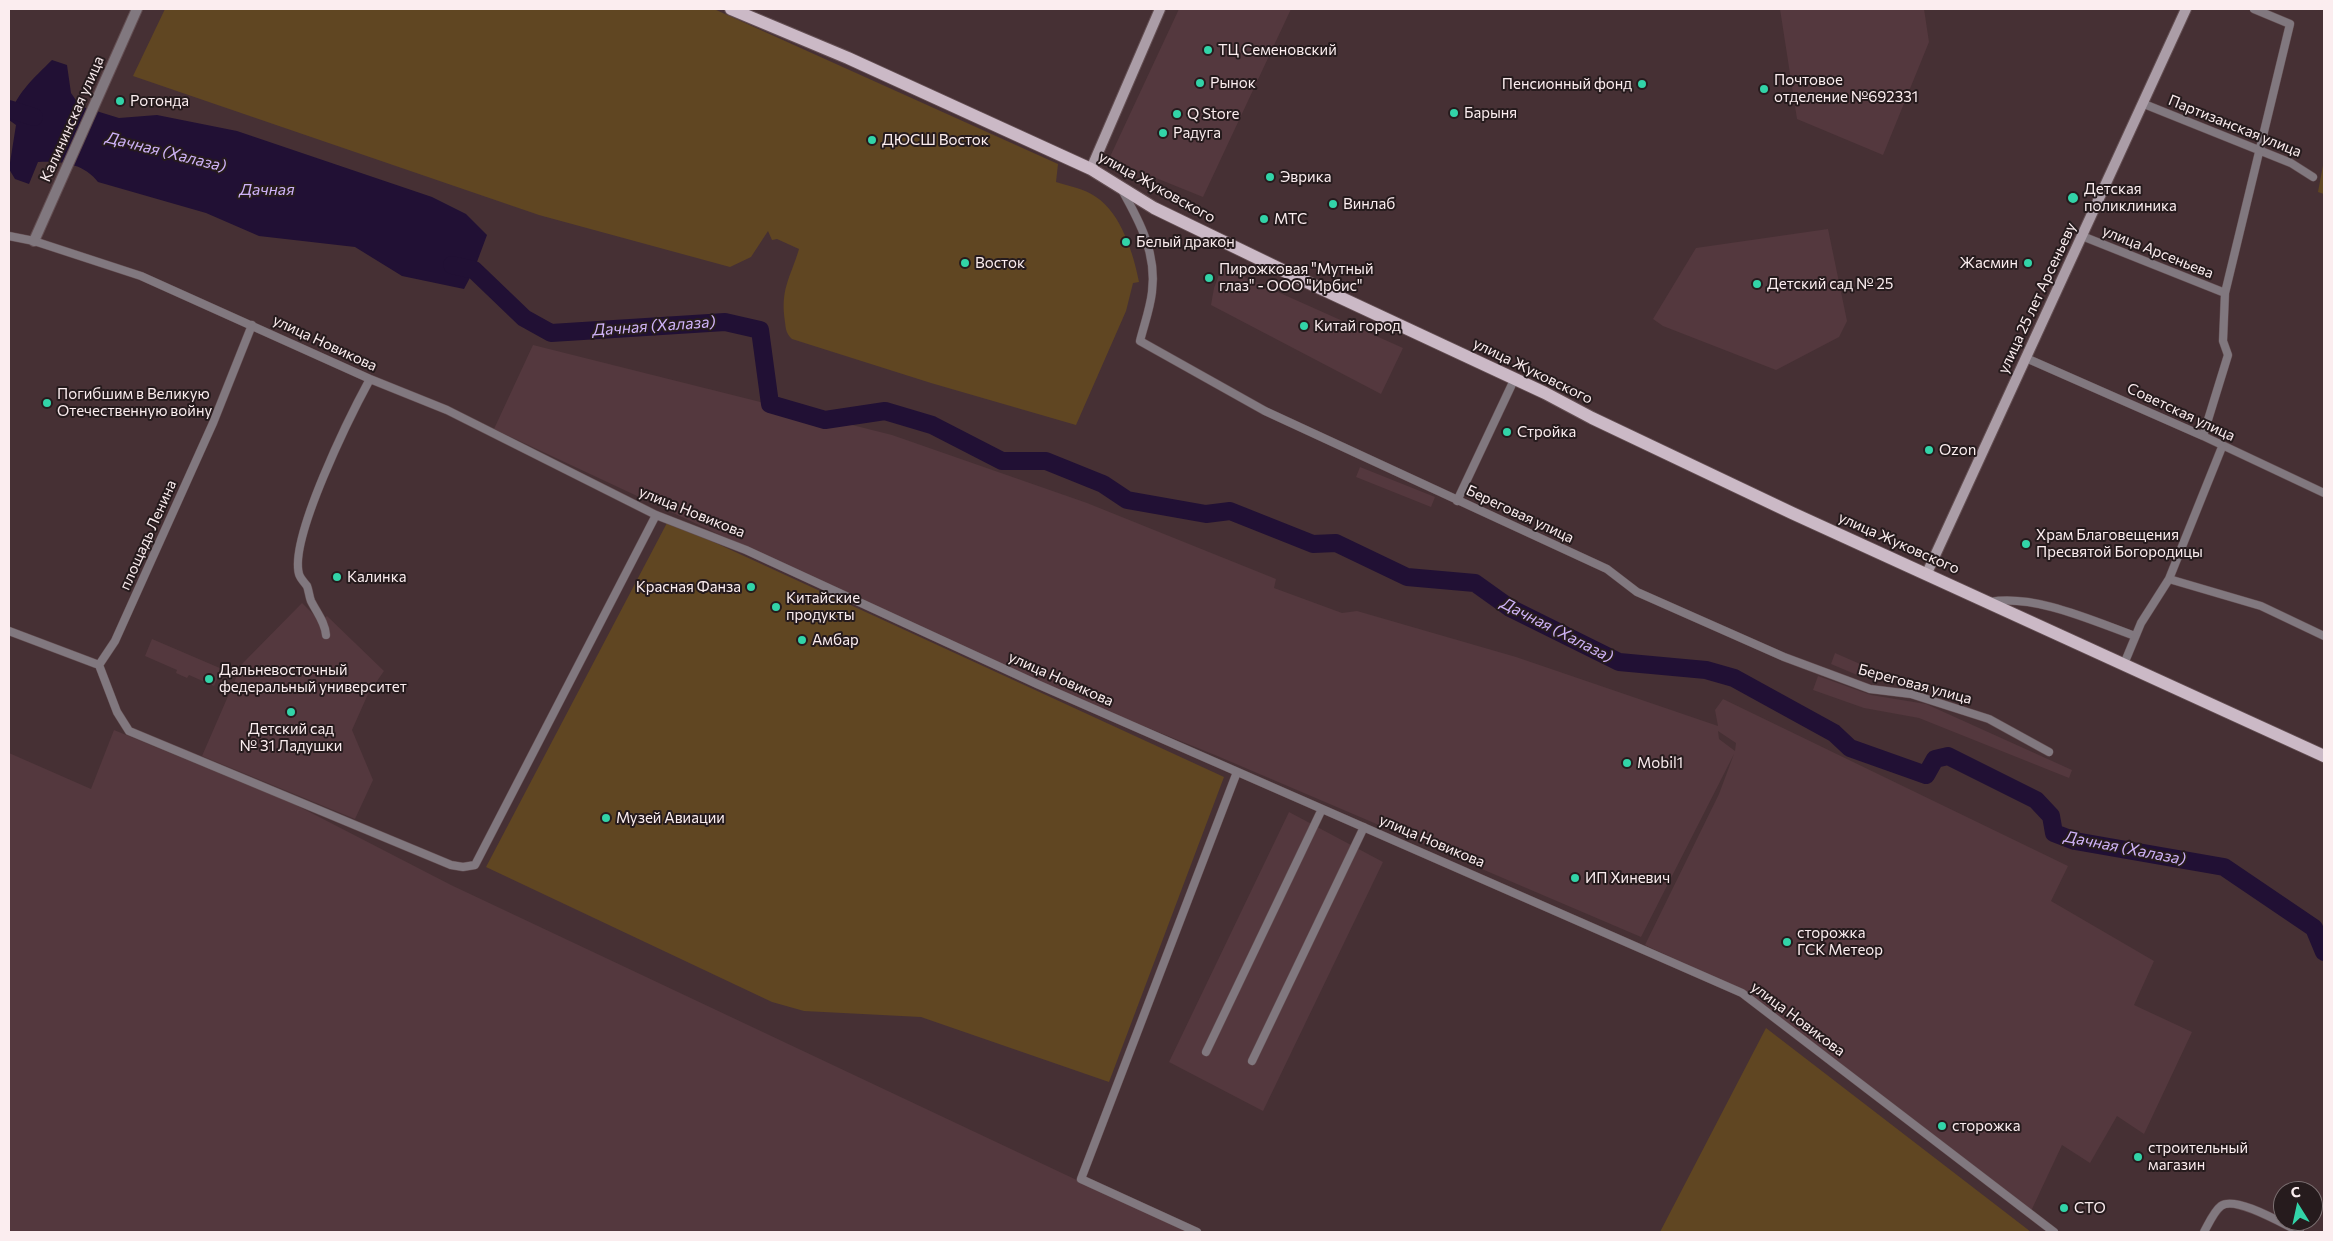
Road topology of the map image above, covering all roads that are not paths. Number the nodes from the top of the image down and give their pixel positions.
1 (137, 9) edge
2 (731, 9) edge
3 (1160, 9) edge
4 (2187, 9) edge
5 (2254, 9) edge
6 (2144, 104) junction
7 (2260, 150) junction
8 (1090, 168) junction
9 (2313, 177) dead end
10 (1118, 184) junction
11 (9, 236) edge
12 (2082, 236) junction
13 (34, 241) junction
14 (2224, 292) junction
15 (252, 325) junction
16 (2026, 358) junction
17 (370, 379) junction
18 (1514, 380) junction
19 (2203, 436) junction
20 (2222, 446) junction
21 (2324, 493) edge
22 (1457, 501) junction
23 (656, 515) junction
24 (1927, 573) junction
25 (2168, 579) junction
26 (1990, 602) junction
27 (9, 631) edge
28 (326, 635) dead end
29 (2135, 636) junction
30 (2324, 636) edge
31 (2124, 664) junction
32 (99, 665) junction
33 (2050, 752) dead end
34 (2324, 756) edge
35 (1236, 772) junction
36 (1322, 809) junction
37 (1364, 827) junction
38 (1206, 1052) dead end
39 (1252, 1061) dead end
40 (1197, 1232) edge
41 (2054, 1232) edge
42 (2204, 1232) edge
43 (2300, 1232) edge

1 - 13 street, Калининская улица
2 - 8 main road, улица Жуковского
3 - 8 main road
4 - 6 main road, улица 25 лет Арсеньеву
5 - 7 street
6 - 7 street, Партизанская улица
6 - 12 main road, улица 25 лет Арсеньеву
7 - 9 street, Партизанская улица
7 - 14 street
8 - 10 main road, улица Жуковского
10 - 18 main road, улица Жуковского
10 - 22 street, Береговая улица
11 - 13 street, улица Новикова
12 - 14 street, улица Арсеньева
12 - 16 main road, улица 25 лет Арсеньеву
13 - 15 street, улица Новикова
14 - 19 street
15 - 17 street, улица Новикова
15 - 32 street, площадь Ленина
16 - 19 street, Советская улица
16 - 24 main road, улица 25 лет Арсеньеву
17 - 23 street, улица Новикова
17 - 28 street
18 - 22 street
18 - 24 main road, улица Жуковского
19 - 20 street, Советская улица
20 - 21 street, Советская улица
20 - 25 street
22 - 33 street, Береговая улица
23 - 32 street
23 - 35 street, улица Новикова
24 - 26 main road, улица Жуковского
25 - 29 street
25 - 30 street
26 - 29 street
26 - 31 main road, улица Жуковского
27 - 32 street
29 - 31 street
31 - 34 main road, улица Жуковского
35 - 36 street, улица Новикова
35 - 40 street
36 - 37 street, улица Новикова
36 - 38 street
37 - 39 street
37 - 41 street, улица Новикова
42 - 43 street

